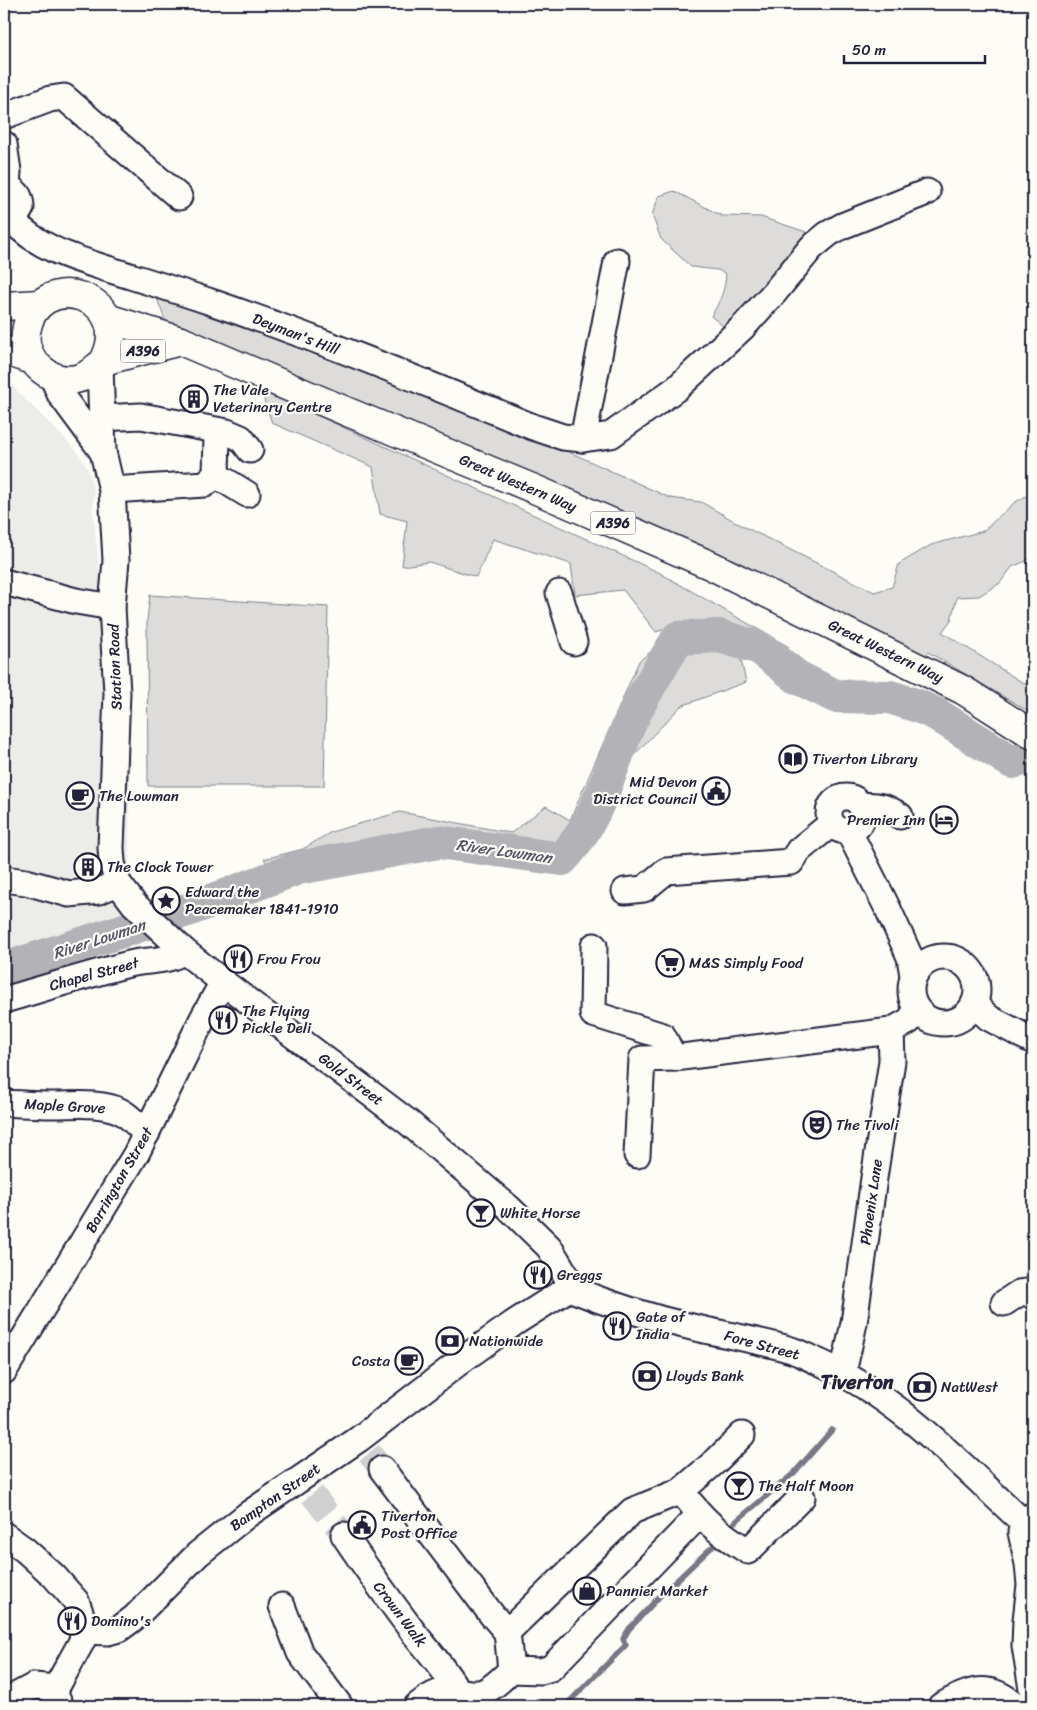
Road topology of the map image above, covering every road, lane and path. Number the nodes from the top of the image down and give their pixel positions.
1 (4, 116) edge
2 (4, 144) edge
3 (6, 187) edge
4 (927, 192) dead end
5 (179, 197) dead end
6 (8, 222) edge
7 (617, 260) dead end
8 (40, 304) junction
9 (4, 306) edge
10 (107, 318) junction
11 (181, 341) junction
12 (4, 350) edge
13 (102, 364) junction
14 (42, 368) junction
15 (101, 418) junction
16 (217, 436) dead end
17 (583, 439) junction
18 (250, 450) dead end
19 (103, 452) junction
20 (216, 475) junction
21 (112, 490) junction
22 (247, 494) dead end
23 (4, 582) edge
24 (559, 593) dead end
25 (112, 607) junction
26 (574, 642) dead end
27 (1032, 735) edge
28 (900, 816) dead end
29 (840, 828) junction
30 (4, 879) edge
31 (118, 883) junction
32 (625, 891) dead end
33 (888, 909) junction
34 (594, 946) dead end
35 (184, 950) junction
36 (940, 957) junction
37 (914, 976) junction
38 (223, 982) junction
39 (4, 1000) edge
40 (974, 1004) junction
41 (918, 1010) junction
42 (891, 1031) junction
43 (1033, 1041) edge
44 (674, 1058) junction
45 (4, 1103) edge
46 (147, 1133) junction
47 (637, 1155) dead end
48 (569, 1288) junction
49 (1033, 1296) edge
50 (1004, 1303) dead end
51 (11, 1341) edge
52 (4, 1371) edge
53 (843, 1373) junction
54 (742, 1435) dead end
55 (370, 1454) junction
56 (681, 1491) junction
57 (802, 1498) dead end
58 (699, 1515) junction
59 (1028, 1519) edge
60 (4, 1535) edge
61 (344, 1535) tunnel mouth
62 (282, 1606) dead end
63 (83, 1631) junction
64 (507, 1632) junction
65 (511, 1670) junction
66 (458, 1692) junction
67 (1033, 1695) edge
68 (59, 1697) edge
69 (4, 1702) edge
70 (340, 1706) edge
71 (417, 1706) edge
72 (941, 1706) edge
73 (1016, 1706) edge

1 - 5 street
2 - 3 street
3 - 6 street
4 - 17 street, Deyman's Hill
6 - 17 street, Deyman's Hill
7 - 17 street
8 - 9 main road
8 - 10 main road
8 - 14 main road
10 - 11 main road, A396
10 - 13 main road, A396
11 - 13 main road, A396
11 - 27 main road, Great Western Way / A396
12 - 14 main road, A396
13 - 14 main road, A396
13 - 15 street, Station Road
14 - 19 street, Station Road
15 - 18 street
15 - 19 street, Station Road
16 - 20 street
19 - 21 street, Station Road
20 - 21 street
20 - 22 street
21 - 25 street, Station Road
23 - 25 street
24 - 26 street
25 - 31 street, Station Road
28 - 29 street
29 - 32 street
29 - 33 street
30 - 31 street
31 - 35 street, Gold Street
33 - 36 street
33 - 37 street
34 - 44 street
35 - 38 street, Gold Street
35 - 39 street, Chapel Street
36 - 37 street
36 - 40 street
37 - 41 street
38 - 46 street, Barrington Street
38 - 48 street, Gold Street
40 - 41 street
40 - 43 street
41 - 42 street
42 - 44 street
42 - 53 street, Phoenix Lane
44 - 47 street
45 - 46 street, Maple Grove
46 - 51 street, Barrington Street
48 - 53 street, Fore Street
48 - 55 street, Bampton Street
49 - 50 street
51 - 52 street, Barrington Street
53 - 59 street, Fore Street
54 - 56 street
55 - 63 street, Bampton Street
55 - 64 street
56 - 58 street
56 - 64 street
57 - 58 street
58 - 65 street
59 - 67 street
60 - 63 street
61 - 66 street, Crown Walk
62 - 70 street
63 - 68 street
64 - 65 street
65 - 66 street
66 - 71 street
68 - 69 street
72 - 73 street

